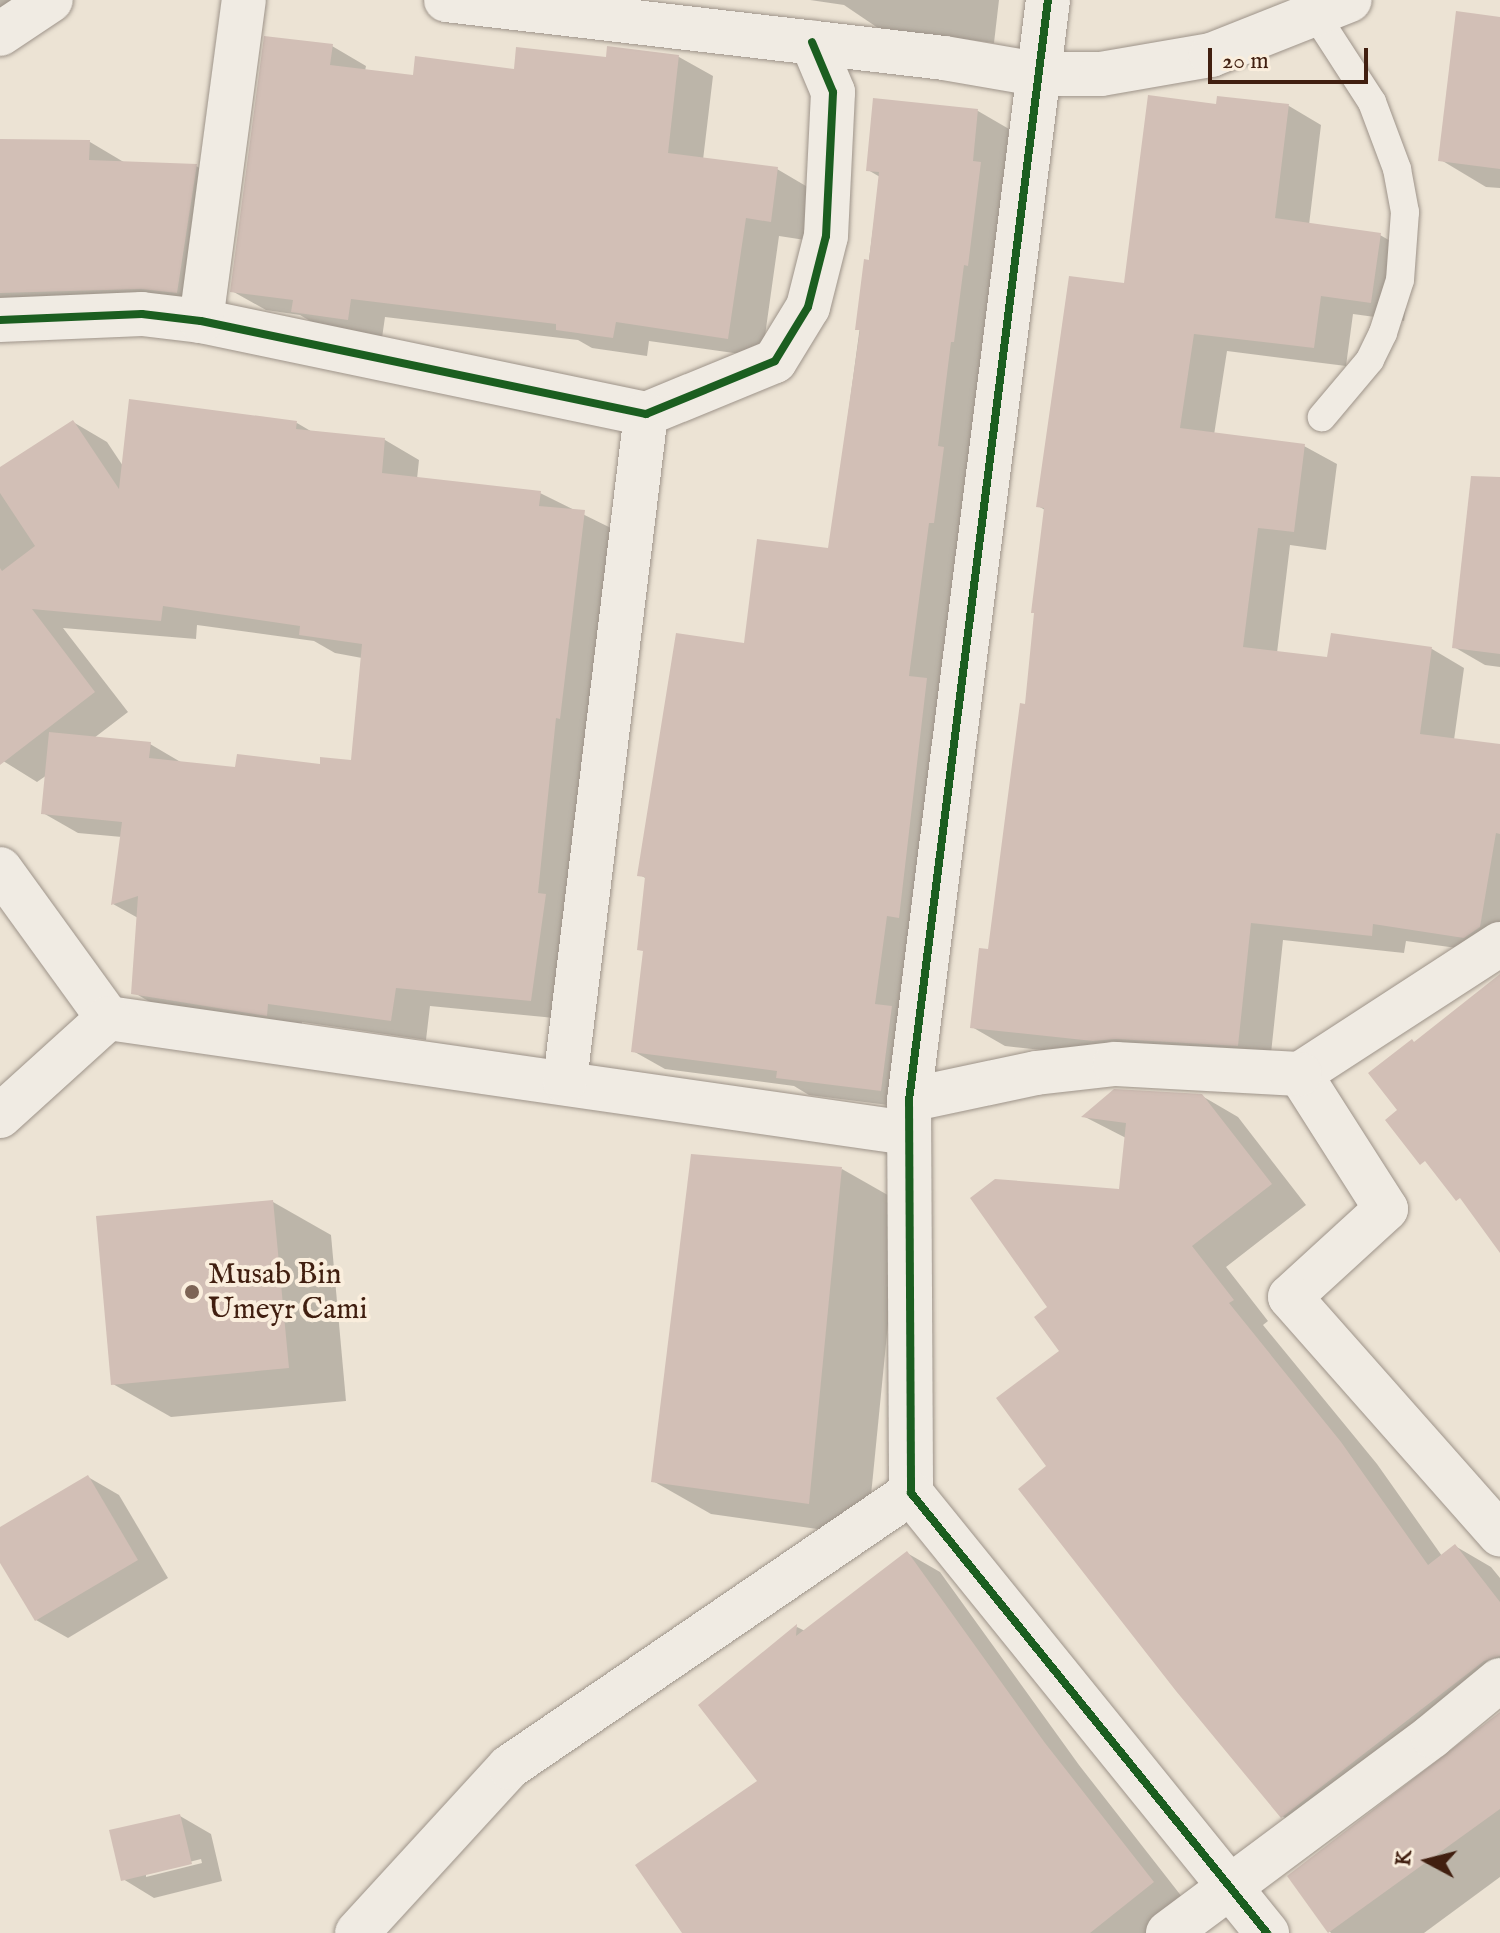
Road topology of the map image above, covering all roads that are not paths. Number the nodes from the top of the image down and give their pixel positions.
1 (51, 0) edge
2 (244, 0) edge
3 (446, 0) edge
4 (1048, 0) edge
5 (1332, 7) edge
6 (691, 13) edge
7 (0, 34) edge
8 (812, 42) junction
9 (1037, 74) junction
10 (0, 320) edge
11 (201, 321) junction
12 (646, 414) junction
13 (1322, 417) dead end
14 (0, 869) edge
15 (1500, 944) edge
16 (108, 1018) junction
17 (1300, 1074) junction
18 (565, 1081) junction
19 (5, 1102) edge
20 (908, 1116) junction
21 (911, 1493) junction
22 (1500, 1534) edge
23 (1500, 1680) edge
24 (1229, 1887) junction
25 (357, 1933) edge
26 (1168, 1933) edge
27 (1267, 1933) edge

1 - 7 street
2 - 11 street
3 - 6 street
4 - 9 street
5 - 9 street
5 - 13 lane
6 - 8 street
8 - 9 street
8 - 12 street
9 - 20 street
10 - 11 street
11 - 12 street
12 - 18 street
14 - 16 street
15 - 17 street
16 - 18 street
16 - 19 street
17 - 20 street
17 - 22 street
18 - 20 street
20 - 21 street
21 - 24 street
21 - 25 street
23 - 24 street
24 - 26 street
24 - 27 street

